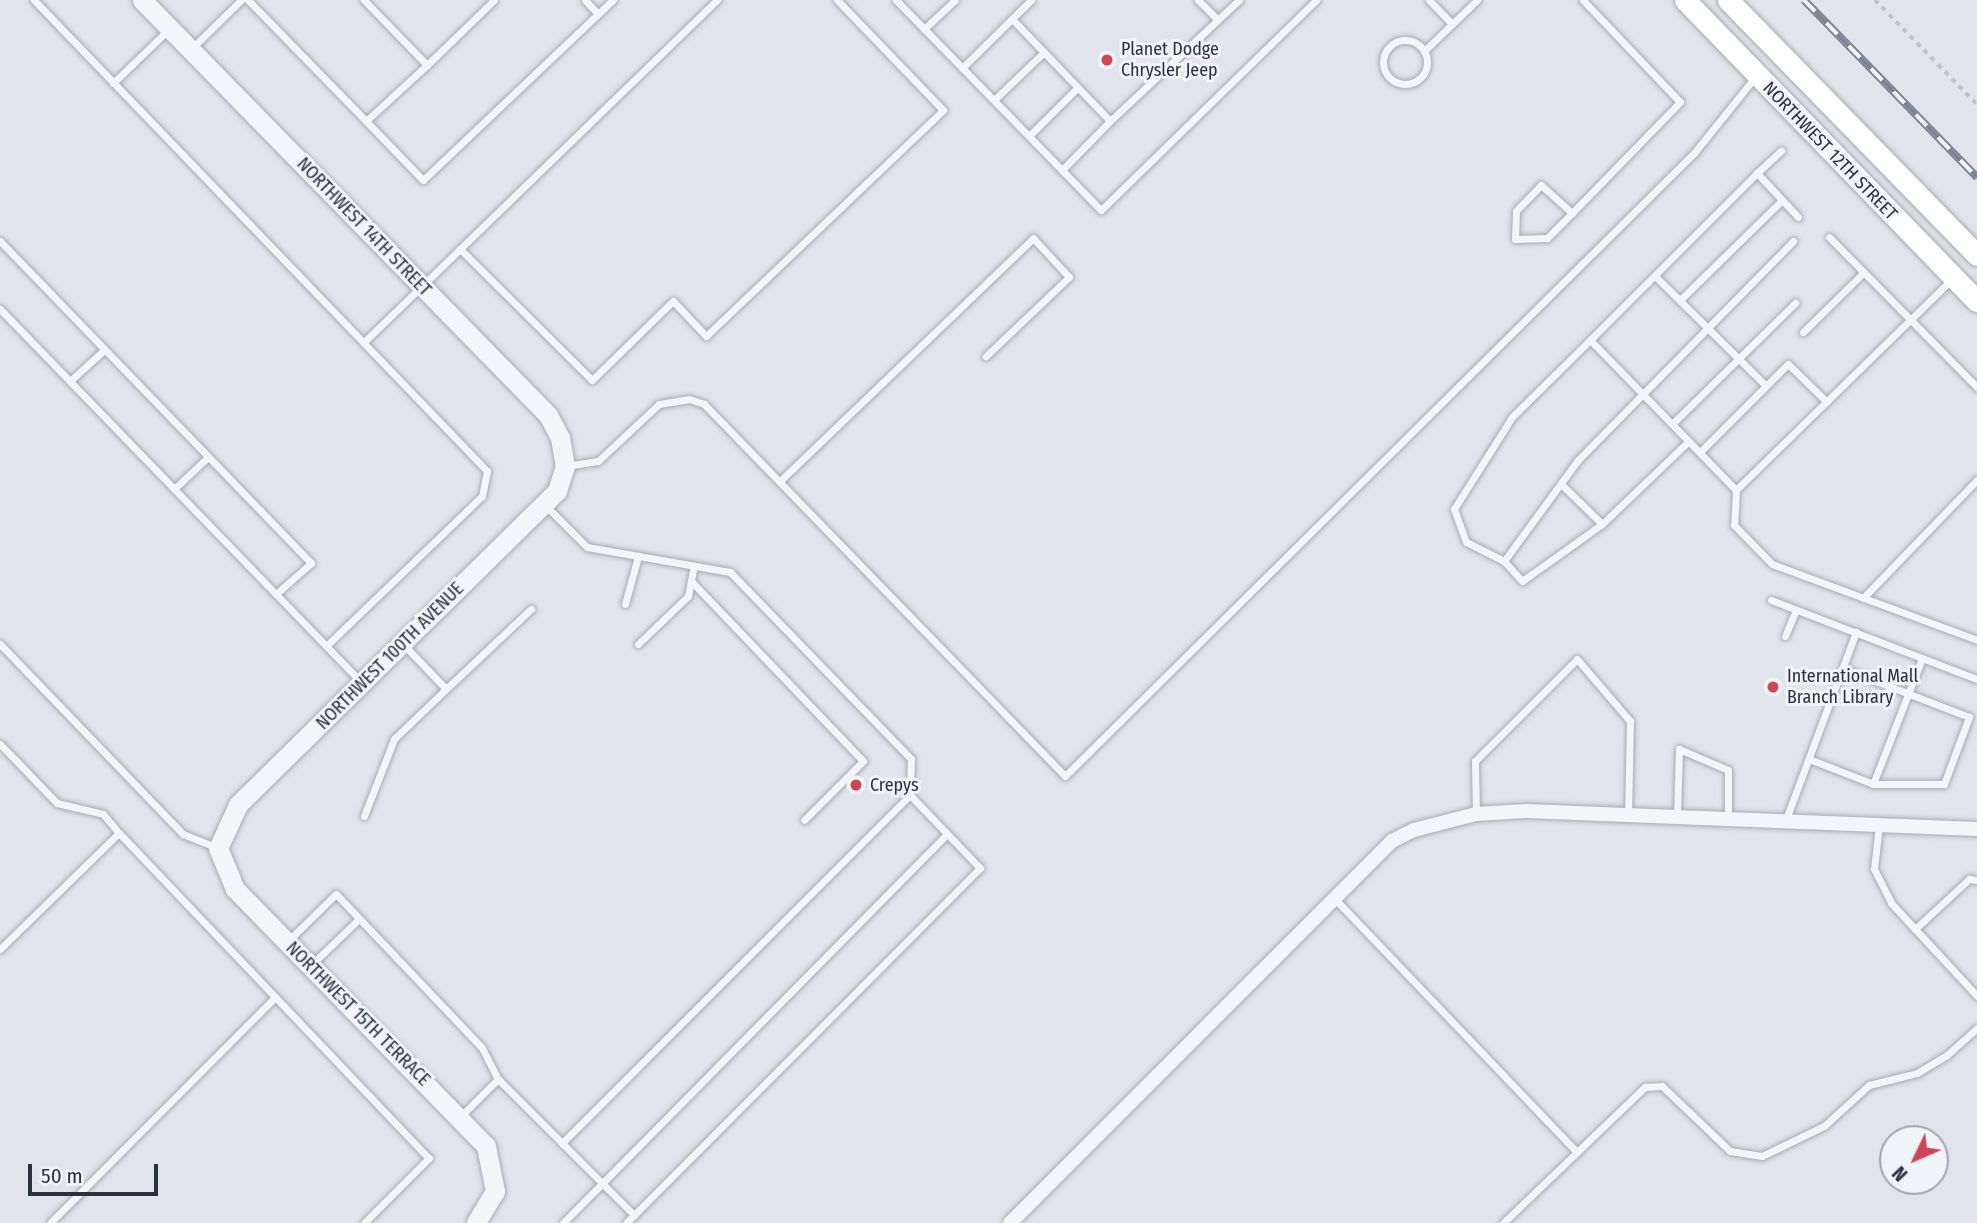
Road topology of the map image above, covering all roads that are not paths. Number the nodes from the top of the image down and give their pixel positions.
1 (34, 0) edge
2 (142, 0) edge
3 (241, 0) edge
4 (248, 0) edge
5 (364, 0) edge
6 (494, 0) edge
7 (585, 0) edge
8 (613, 0) edge
9 (718, 0) edge
10 (837, 0) edge
11 (896, 0) edge
12 (954, 0) edge
13 (1031, 0) edge
14 (1198, 0) edge
15 (1240, 0) edge
16 (1316, 0) edge
17 (1429, 0) edge
18 (1477, 0) edge
19 (1583, 0) edge
20 (1685, 0) edge
21 (1728, 0) edge
22 (598, 14) junction
23 (1012, 19) junction
24 (1217, 20) junction
25 (1452, 24) junction
26 (170, 28) junction
27 (925, 29) junction
28 (191, 49) junction
29 (1424, 51) junction
30 (1044, 52) junction
31 (426, 65) junction
32 (962, 68) junction
33 (1757, 75) junction
34 (113, 83) junction
35 (1078, 87) junction
36 (994, 100) junction
37 (366, 121) junction
38 (1110, 121) junction
39 (1028, 136) junction
40 (1781, 150) dead end
41 (1062, 170) junction
42 (1757, 173) junction
43 (1782, 200) junction
44 (1572, 213) junction
45 (1798, 217) dead end
46 (1829, 237) dead end
47 (0, 241) edge
48 (1793, 242) dead end
49 (460, 249) junction
50 (1977, 255) edge
51 (1863, 273) junction
52 (1654, 275) junction
53 (1954, 277) junction
54 (422, 286) junction
55 (1680, 300) junction
56 (1977, 300) edge
57 (1795, 303) dead end
58 (0, 309) edge
59 (1911, 319) junction
60 (1707, 328) junction
61 (1803, 332) dead end
62 (1590, 340) junction
63 (364, 342) junction
64 (105, 349) junction
65 (986, 356) dead end
66 (1738, 359) junction
67 (70, 382) junction
68 (1766, 386) junction
69 (1977, 387) edge
70 (1643, 394) junction
71 (1827, 402) junction
72 (1672, 424) junction
73 (1689, 441) junction
74 (1700, 452) junction
75 (208, 457) junction
76 (565, 466) junction
77 (1977, 480) edge
78 (780, 481) junction
79 (1561, 484) junction
80 (174, 489) junction
81 (1736, 490) junction
82 (544, 504) junction
83 (1602, 524) junction
84 (638, 556) junction
85 (1504, 561) junction
86 (694, 566) junction
87 (691, 581) junction
88 (276, 594) junction
89 (1863, 598) junction
90 (1771, 600) dead end
91 (625, 604) dead end
92 (531, 609) dead end
93 (1796, 610) junction
94 (1856, 632) junction
95 (1786, 636) dead end
96 (1977, 640) edge
97 (402, 643) junction
98 (0, 644) edge
99 (638, 644) dead end
100 (326, 646) junction
101 (1922, 658) junction
102 (1842, 668) junction
103 (1977, 679) edge
104 (362, 683) junction
105 (446, 690) junction
106 (1909, 694) junction
107 (0, 744) edge
108 (1809, 758) junction
109 (1873, 783) junction
110 (910, 795) junction
111 (1476, 814) junction
112 (1628, 814) junction
113 (364, 816) dead end
114 (1677, 816) junction
115 (1728, 817) junction
116 (1786, 819) junction
117 (804, 820) dead end
118 (1879, 822) junction
119 (1977, 829) edge
120 (119, 833) junction
121 (947, 834) junction
122 (218, 848) junction
123 (1977, 880) edge
124 (1335, 899) junction
125 (359, 919) junction
126 (1915, 929) junction
127 (287, 942) junction
128 (0, 949) edge
129 (311, 966) junction
130 (1977, 996) edge
131 (275, 997) junction
132 (1977, 1028) edge
133 (498, 1079) junction
134 (460, 1117) junction
135 (562, 1143) junction
136 (1577, 1152) junction
137 (603, 1183) junction
138 (634, 1215) junction
139 (50, 1223) edge
140 (364, 1223) edge
141 (476, 1223) edge
142 (564, 1223) edge
143 (626, 1223) edge
144 (1010, 1223) edge
145 (1503, 1223) edge

1 - 34 lane
2 - 26 street, NORTHWEST 14TH STREET
3 - 28 lane
4 - 37 lane
5 - 31 lane
6 - 31 lane
7 - 22 lane
8 - 22 lane
9 - 49 lane
10 - 49 lane
11 - 27 lane
12 - 27 lane
13 - 23 lane
14 - 24 lane
15 - 24 lane
16 - 41 lane
17 - 25 lane
18 - 25 lane
19 - 44 lane
20 - 33 main road, NORTHWEST 12TH STREET
21 - 50 main road, NORTHWEST 12TH STREET
22 - 37 lane
23 - 30 lane
23 - 32 lane
24 - 38 lane
25 - 29 lane
26 - 28 street, NORTHWEST 14TH STREET
26 - 34 lane
27 - 32 lane
28 - 54 street, NORTHWEST 14TH STREET
29 - 29 lane
30 - 35 lane
30 - 36 lane
31 - 37 lane
32 - 36 lane
33 - 53 main road, NORTHWEST 12TH STREET
33 - 78 lane
34 - 63 lane
35 - 38 lane
35 - 39 lane
36 - 39 lane
38 - 41 lane
39 - 41 lane
40 - 42 lane
42 - 43 lane
42 - 52 lane
43 - 45 lane
43 - 55 lane
44 - 44 lane
46 - 51 lane
47 - 64 lane
48 - 60 lane
49 - 54 lane
51 - 59 lane
51 - 61 lane
52 - 55 lane
52 - 62 lane
53 - 56 main road, NORTHWEST 12TH STREET
53 - 59 lane
54 - 63 lane
54 - 76 street, NORTHWEST 14TH STREET
55 - 60 lane
57 - 66 lane
58 - 67 lane
59 - 69 lane
59 - 71 lane
60 - 66 lane
60 - 70 lane
62 - 70 lane
62 - 85 lane
63 - 100 lane
64 - 67 lane
64 - 75 lane
65 - 78 lane
66 - 68 lane
66 - 72 lane
67 - 80 lane
68 - 71 lane
68 - 74 lane
70 - 72 lane
70 - 79 lane
71 - 81 lane
72 - 73 lane
73 - 74 lane
73 - 83 lane
74 - 81 lane
75 - 80 lane
75 - 88 lane
76 - 78 lane
76 - 82 street, NORTHWEST 100TH AVENUE
77 - 89 lane
79 - 83 lane
79 - 85 lane
80 - 88 lane
81 - 89 lane
82 - 84 lane
82 - 97 street, NORTHWEST 100TH AVENUE
83 - 85 lane
84 - 86 lane
84 - 91 lane
86 - 87 lane
86 - 110 lane
87 - 99 lane
87 - 117 lane
88 - 100 lane
89 - 96 lane
90 - 93 lane
92 - 105 lane
93 - 94 lane
93 - 95 lane
94 - 101 lane
94 - 102 lane
97 - 104 street, NORTHWEST 100TH AVENUE
97 - 105 lane
98 - 122 lane
100 - 104 lane
101 - 103 lane
101 - 106 lane
102 - 106 lane
102 - 108 lane
104 - 122 street, NORTHWEST 100TH AVENUE
105 - 113 lane
106 - 109 lane
106 - 109 lane
107 - 120 lane
108 - 109 lane
108 - 116 lane
110 - 121 lane
110 - 135 lane
111 - 112 street
111 - 112 lane
111 - 124 street
112 - 114 street
114 - 115 street
114 - 115 lane
115 - 116 street
116 - 118 street
118 - 119 street
118 - 126 lane
120 - 128 lane
120 - 131 lane
121 - 137 lane
121 - 138 lane
122 - 127 street, NORTHWEST 15TH TERRACE
123 - 126 lane
124 - 136 lane
124 - 144 street
125 - 127 lane
125 - 129 lane
125 - 133 lane
126 - 130 lane
127 - 129 street, NORTHWEST 15TH TERRACE
129 - 134 street, NORTHWEST 15TH TERRACE
131 - 139 lane
131 - 140 lane
132 - 136 lane
133 - 134 lane
133 - 135 lane
134 - 141 street, NORTHWEST 15TH TERRACE
135 - 137 lane
136 - 145 lane
137 - 138 lane
137 - 142 lane
138 - 143 lane

